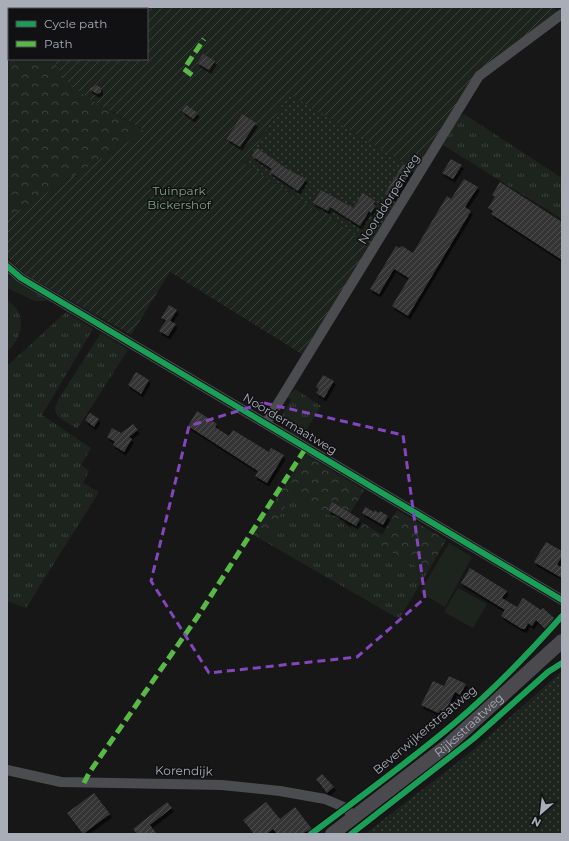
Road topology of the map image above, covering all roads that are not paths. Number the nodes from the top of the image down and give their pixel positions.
1 (556, 7) edge
2 (562, 13) edge
3 (7, 266) edge
4 (266, 423) junction
5 (562, 600) edge
6 (562, 641) edge
7 (7, 770) edge
8 (354, 818) junction
9 (332, 834) edge

1 - 2 street, Noorddorperweg
2 - 4 street, Noorddorperweg
3 - 4 street, Noordermaatweg
4 - 5 street, Noordermaatweg
6 - 8 main road, Rijksstraatweg
7 - 8 street, Korendijk
8 - 9 main road

